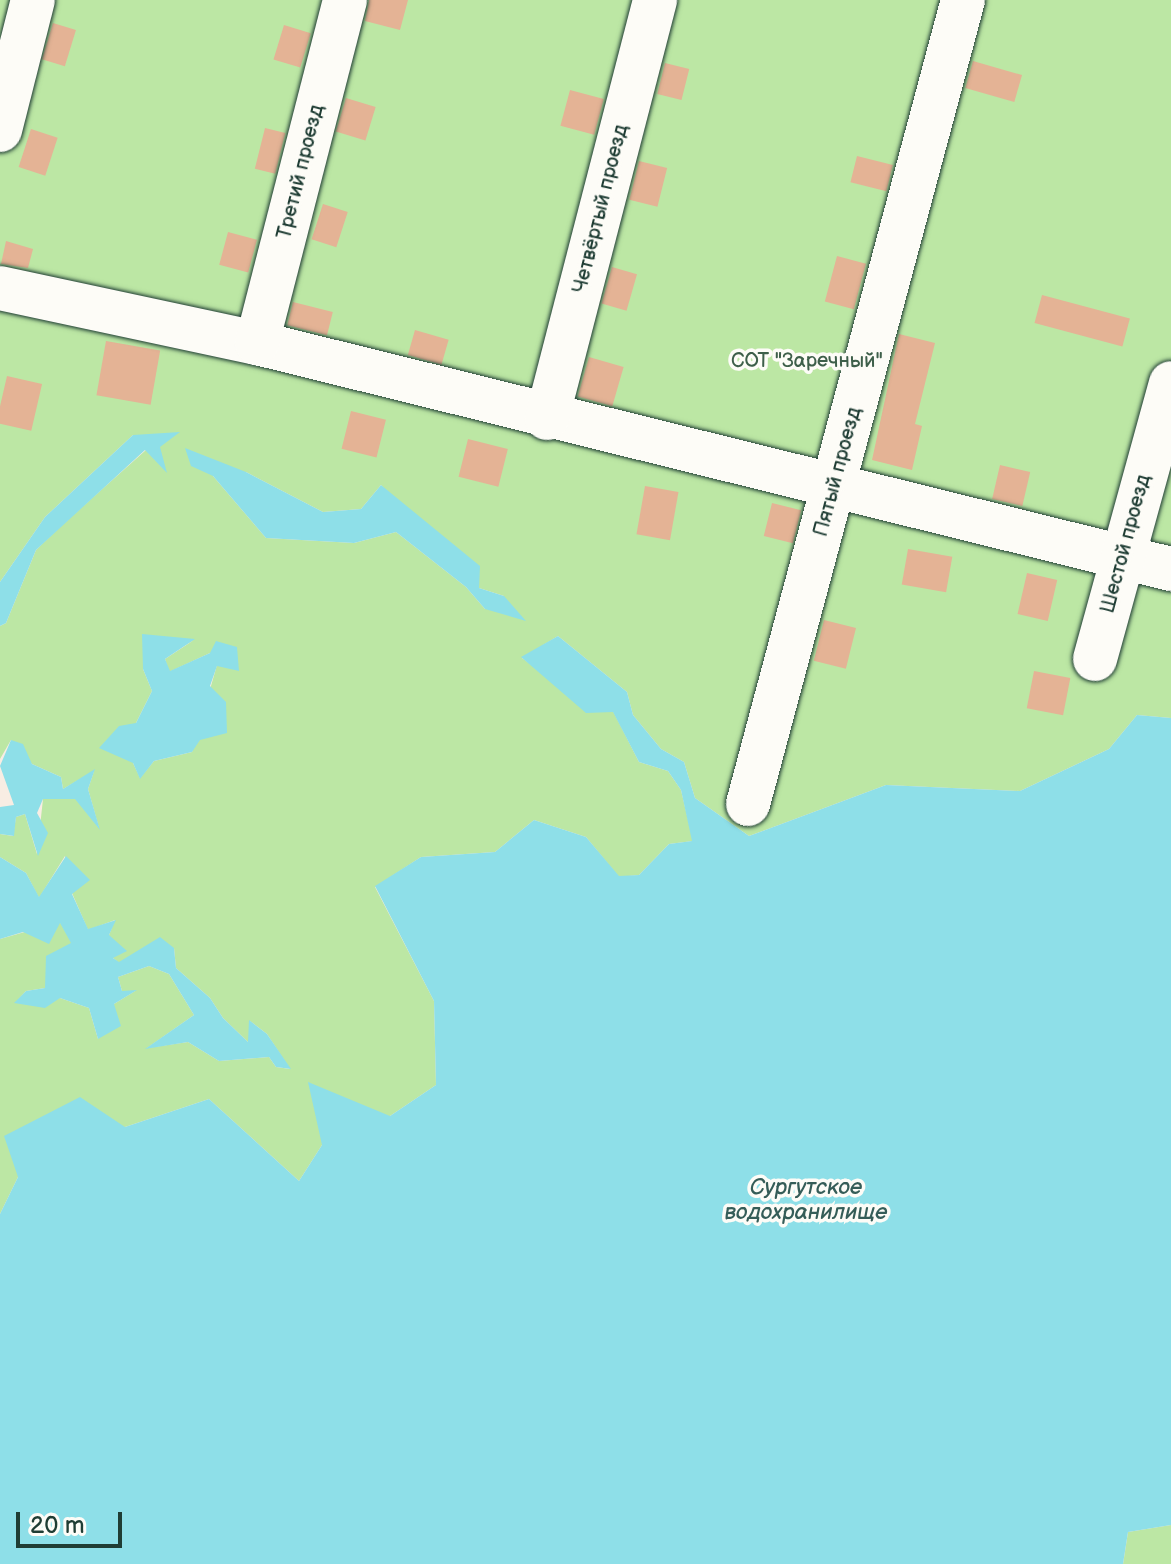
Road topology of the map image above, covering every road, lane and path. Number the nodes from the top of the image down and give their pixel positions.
1 (33, 0) edge
2 (345, 0) edge
3 (655, 0) edge
4 (963, 0) edge
5 (0, 130) edge
6 (0, 288) edge
7 (257, 343) junction
8 (1171, 383) edge
9 (547, 418) junction
10 (834, 488) junction
11 (1120, 558) junction
12 (1171, 569) edge
13 (1095, 659) dead end
14 (748, 804) dead end

1 - 5 street
2 - 7 street, Третий проезд
3 - 9 street, Четвёртый проезд
4 - 10 street, Пятый проезд
6 - 7 street
7 - 9 street
8 - 11 street, Шестой проезд
9 - 10 street
10 - 11 street
10 - 14 street, Пятый проезд
11 - 12 street
11 - 13 street, Шестой проезд

